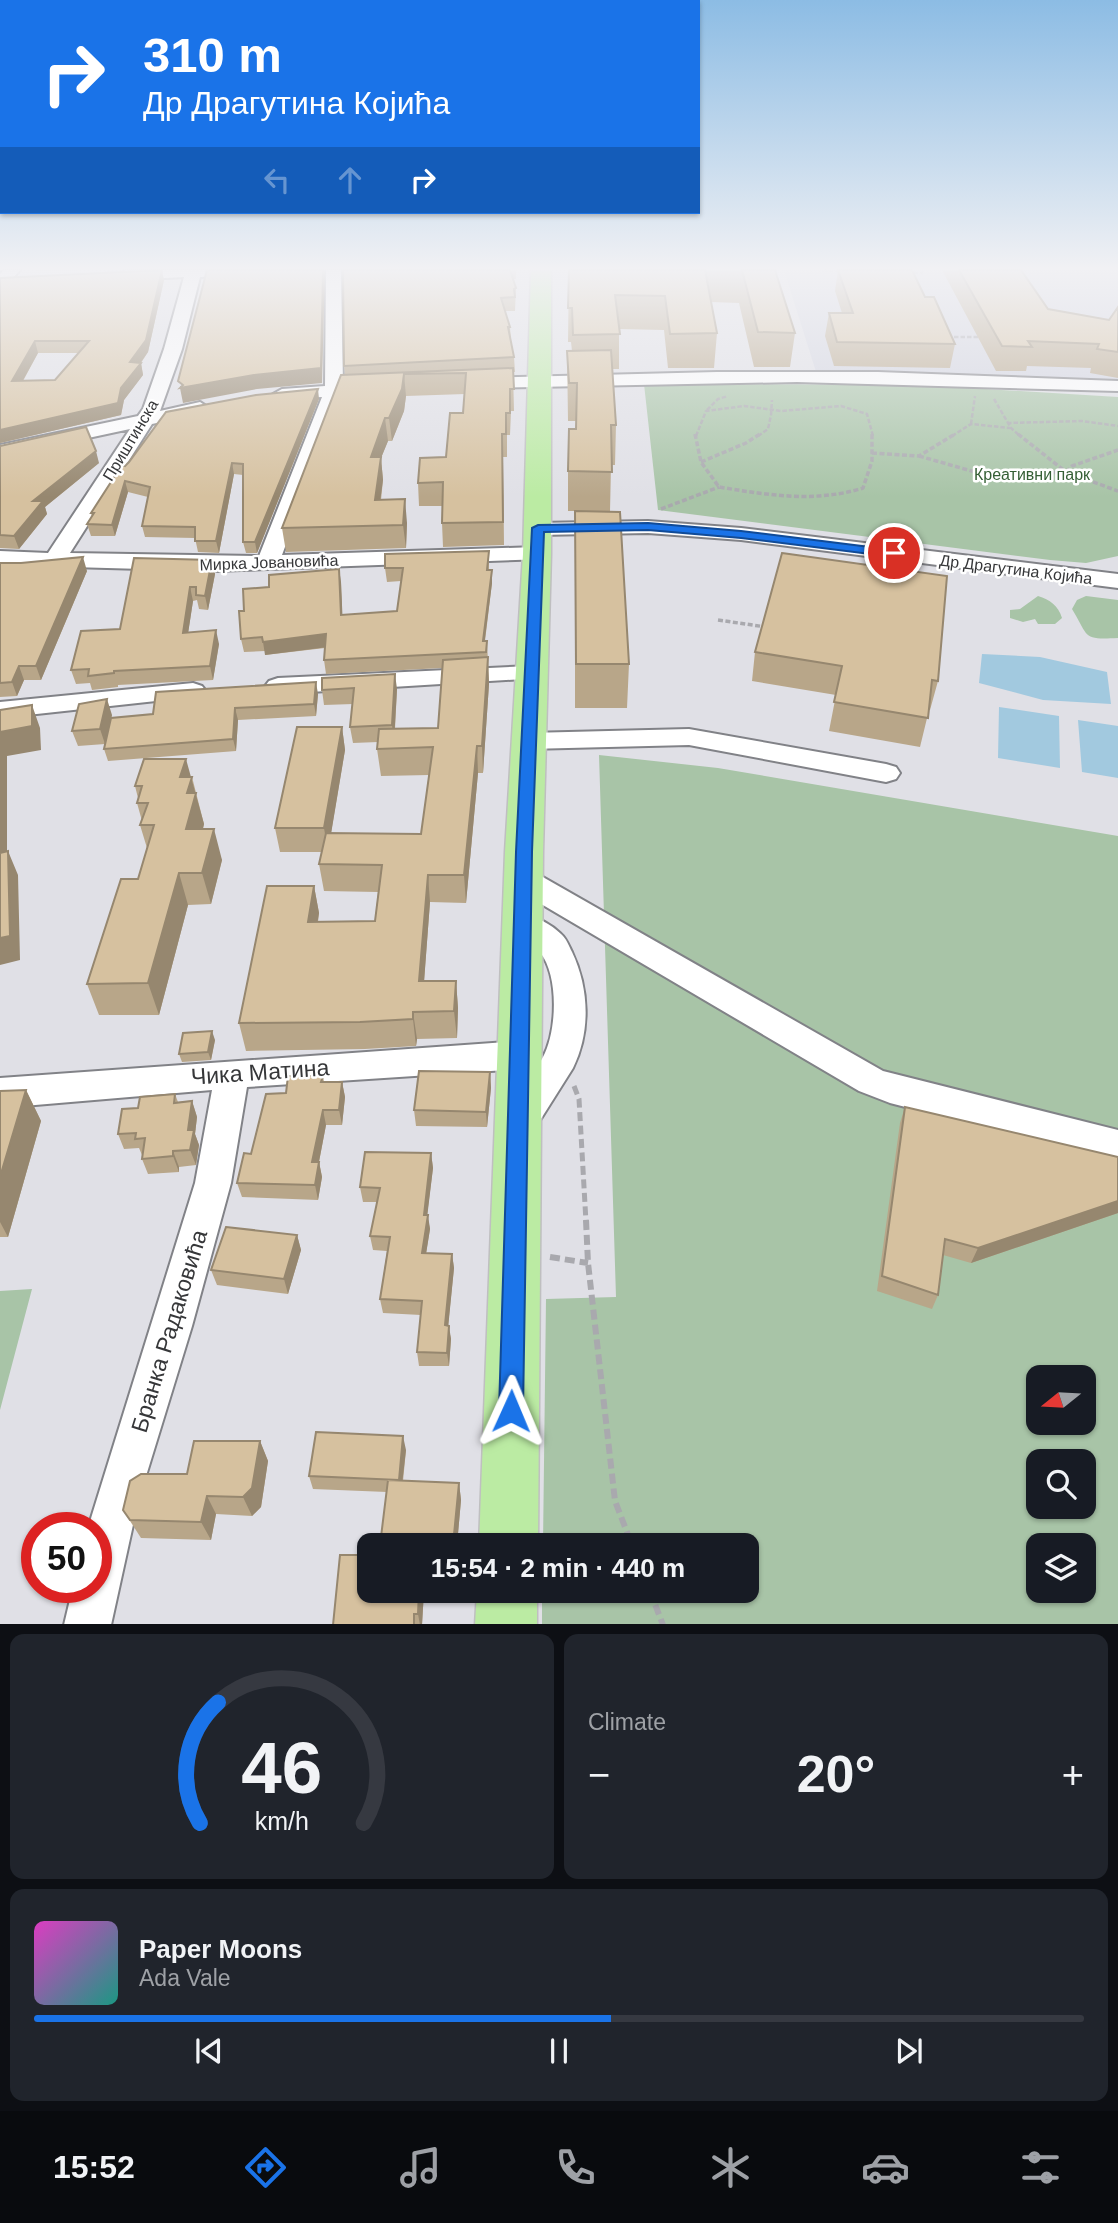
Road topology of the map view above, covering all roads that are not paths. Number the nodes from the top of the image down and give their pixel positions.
1 (174, 346) edge
2 (334, 346) edge
3 (539, 346) edge
4 (538, 381) junction
5 (456, 384) edge
6 (1118, 386) edge
7 (388, 387) edge
8 (334, 390) junction
9 (264, 397) edge
10 (224, 404) edge
11 (145, 419) junction
12 (0, 451) edge
13 (537, 541) junction
14 (0, 558) edge
15 (54, 561) junction
16 (268, 562) junction
17 (1118, 581) edge
18 (531, 673) junction
19 (248, 688) edge
20 (221, 690) edge
21 (0, 710) edge
22 (528, 741) junction
23 (886, 773) dead end
24 (524, 880) junction
25 (541, 1056) junction
26 (232, 1074) junction
27 (0, 1093) edge
28 (1118, 1146) edge
29 (112, 1519) edge
30 (508, 1533) edge
31 (93, 1603) edge
32 (507, 1603) edge
33 (88, 1624) edge
34 (506, 1624) edge

1 - 11 street, Приштинска
2 - 8 street
3 - 4 main road
4 - 5 street
4 - 6 street
4 - 13 main road
7 - 8 street
8 - 9 street
8 - 16 street
10 - 11 street
11 - 12 street
11 - 15 street, Приштинска
13 - 16 street, Мирка Јовановића
13 - 17 street, Др Драгутина Којића
13 - 18 main road
14 - 15 street, Мирка Јовановића
15 - 16 street, Мирка Јовановића
18 - 19 street
18 - 22 main road
20 - 21 street
22 - 23 street
22 - 24 main road
24 - 25 main road
24 - 28 street
25 - 26 street, Чика Матина
25 - 30 main road
26 - 27 street, Чика Матина
26 - 29 street, Бранка Радаковића
31 - 33 street, Бранка Радаковића
32 - 34 main road

